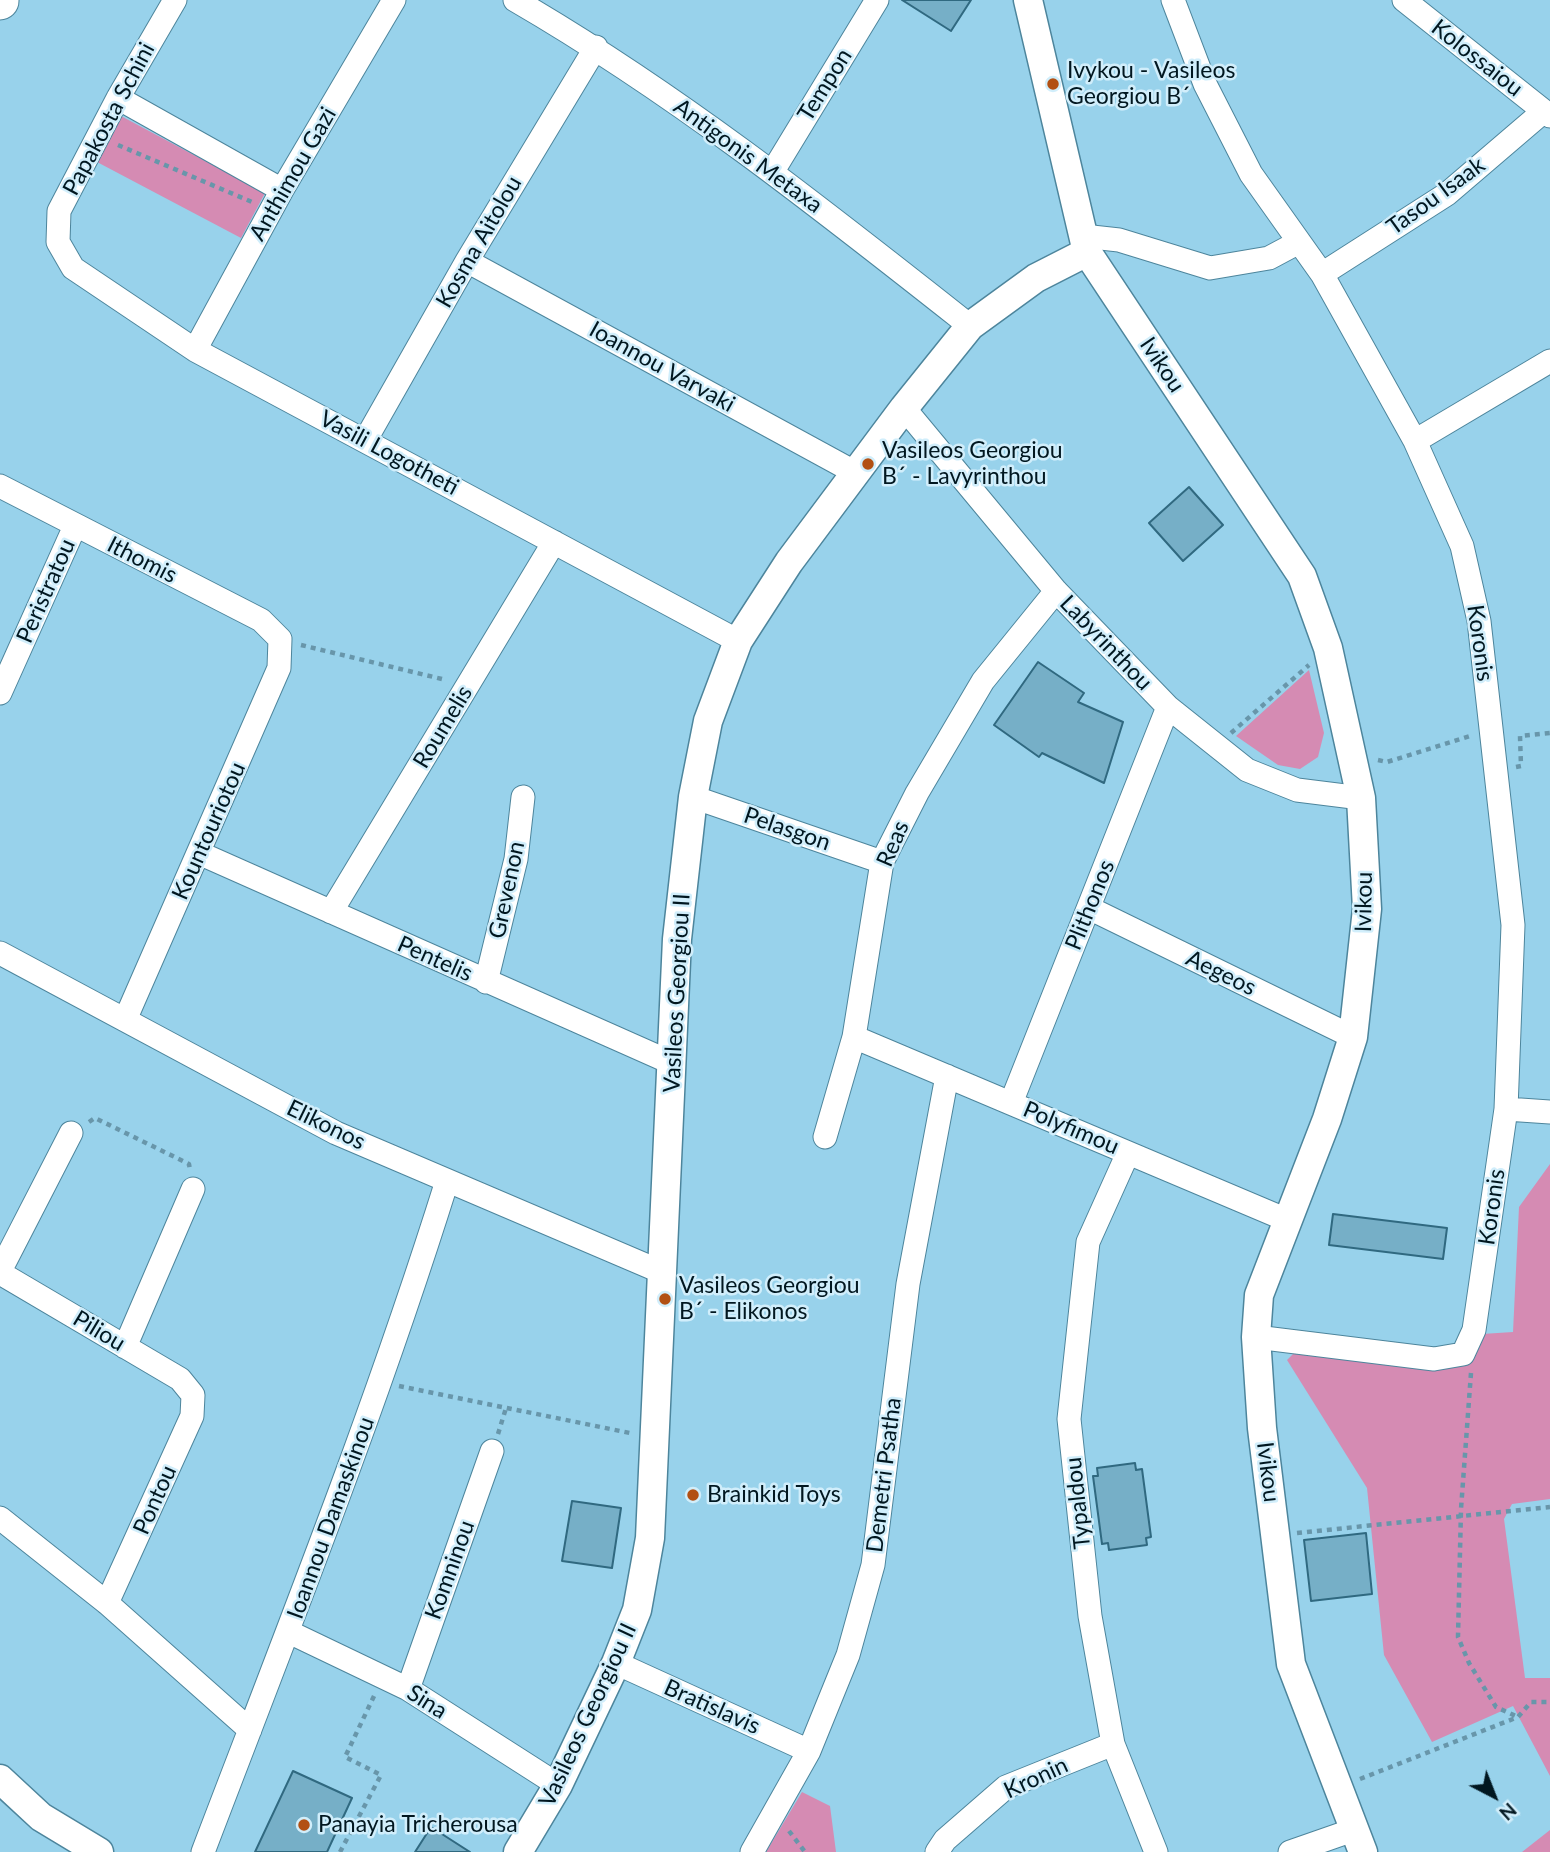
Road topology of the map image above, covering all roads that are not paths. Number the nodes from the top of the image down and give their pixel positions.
1 (175, 0) edge
2 (394, 0) edge
3 (515, 0) edge
4 (1028, 0) edge
5 (1172, 0) edge
6 (1404, 0) edge
7 (872, 2) edge
8 (596, 47) junction
9 (118, 98) junction
10 (1547, 113) edge
11 (773, 171) junction
12 (282, 190) junction
13 (58, 242) joint
14 (1299, 242) junction
15 (1085, 244) junction
16 (467, 261) junction
17 (1322, 274) junction
18 (970, 326) junction
19 (195, 350) junction
20 (1550, 361) edge
21 (904, 408) junction
22 (366, 439) junction
23 (1415, 441) junction
24 (856, 472) junction
25 (0, 486) edge
26 (75, 526) junction
27 (554, 542) junction
28 (1056, 591) junction
29 (280, 639) joint
30 (738, 641) junction
31 (0, 694) edge
32 (1168, 707) junction
33 (523, 797) dead end
34 (693, 797) junction
35 (1361, 798) junction
36 (199, 853) junction
37 (882, 862) junction
38 (1089, 908) junction
39 (331, 912) junction
40 (0, 953) edge
41 (486, 982) junction
42 (125, 1020) junction
43 (854, 1037) junction
44 (1353, 1037) junction
45 (672, 1063) junction
46 (947, 1076) junction
47 (1011, 1103) junction
48 (1506, 1109) junction
49 (1550, 1112) edge
50 (71, 1133) road end
51 (825, 1137) dead end
52 (1128, 1153) junction
53 (447, 1181) junction
54 (193, 1189) road end
55 (1287, 1220) junction
56 (0, 1272) edge
57 (664, 1273) junction
58 (1256, 1338) junction
59 (125, 1347) junction
60 (193, 1395) joint
61 (492, 1451) dead end
62 (0, 1518) edge
63 (107, 1603) junction
64 (289, 1632) junction
65 (616, 1663) junction
66 (408, 1689) junction
67 (250, 1730) junction
68 (1113, 1744) junction
69 (809, 1751) junction
70 (0, 1779) edge
71 (558, 1785) junction
72 (1359, 1841) edge
73 (99, 1852) edge
74 (204, 1852) edge
75 (518, 1852) edge
76 (752, 1852) edge
77 (937, 1852) edge
78 (1156, 1852) edge
79 (1290, 1852) edge

1 - 9 street, Papakosta Schini
2 - 12 street, Anthimou Gazi
3 - 8 street, Antigonis Metaxa
4 - 15 street, Ivikou
5 - 14 street, Koronis
6 - 10 street, Kolossaiou
7 - 11 street, Tempon
8 - 11 street, Antigonis Metaxa
8 - 16 street, Kosma Aitolou
9 - 12 street
9 - 13 street, Papakosta Schini
10 - 17 street, Tasou Isaak
11 - 18 street, Antigonis Metaxa
12 - 19 street, Anthimou Gazi
13 - 19 street, Vasili Logotheti
14 - 15 street
14 - 17 street, Koronis
15 - 18 street, Vasileos Georgiou II
15 - 35 street, Ivikou
16 - 22 street, Kosma Aitolou
16 - 24 street, Ioannou Varvaki
17 - 23 street, Koronis
18 - 21 street, Vasileos Georgiou II
19 - 22 street, Vasili Logotheti
20 - 23 street
21 - 24 street, Vasileos Georgiou II
21 - 28 street, Labyrinthou
22 - 27 street, Vasili Logotheti
23 - 48 street, Koronis
24 - 30 street, Vasileos Georgiou II
25 - 26 street, Ithomis
26 - 29 street, Ithomis
26 - 31 street, Peristratou
27 - 30 street, Vasili Logotheti
27 - 39 street, Roumelis
28 - 32 street, Labyrinthou
28 - 37 street, Reas
29 - 36 street, Kountouriotou
30 - 34 street, Vasileos Georgiou II
32 - 35 street, Labyrinthou
32 - 38 street, Plithonos
33 - 41 street, Grevenon
34 - 37 street, Pelasgon
34 - 45 street, Vasileos Georgiou II
35 - 44 street, Ivikou
36 - 39 street, Pentelis
36 - 42 street, Kountouriotou
37 - 43 street, Reas
38 - 44 street, Aegeos
38 - 47 street, Plithonos
39 - 41 street, Pentelis
40 - 42 street, Elikonos
41 - 45 street, Pentelis
42 - 53 street, Elikonos
43 - 46 street, Polyfimou
43 - 51 street, Reas
44 - 55 street, Ivikou
45 - 57 street, Vasileos Georgiou II
46 - 47 street, Polyfimou
46 - 69 street, Demetri Psatha
47 - 52 street, Polyfimou
48 - 49 street
48 - 58 street, Koronis
50 - 56 street
52 - 55 street, Polyfimou
52 - 68 street, Typaldou
53 - 57 street, Elikonos
53 - 64 street, Ioannou Damaskinou
54 - 59 street
55 - 58 street, Ivikou
56 - 59 street, Piliou
57 - 65 street, Vasileos Georgiou II
58 - 72 street, Ivikou
59 - 60 street, Piliou
60 - 63 street, Pontou
61 - 66 street, Komninou
62 - 63 street
63 - 67 street
64 - 66 street, Sina
64 - 67 street, Ioannou Damaskinou
65 - 69 street, Bratislavis
65 - 71 street, Vasileos Georgiou II
66 - 71 street, Sina
67 - 74 street, Ioannou Damaskinou
68 - 77 street, Kronin
68 - 78 street, Typaldou
69 - 76 street, Demetri Psatha
70 - 73 street
71 - 75 street, Vasileos Georgiou II
72 - 79 street

